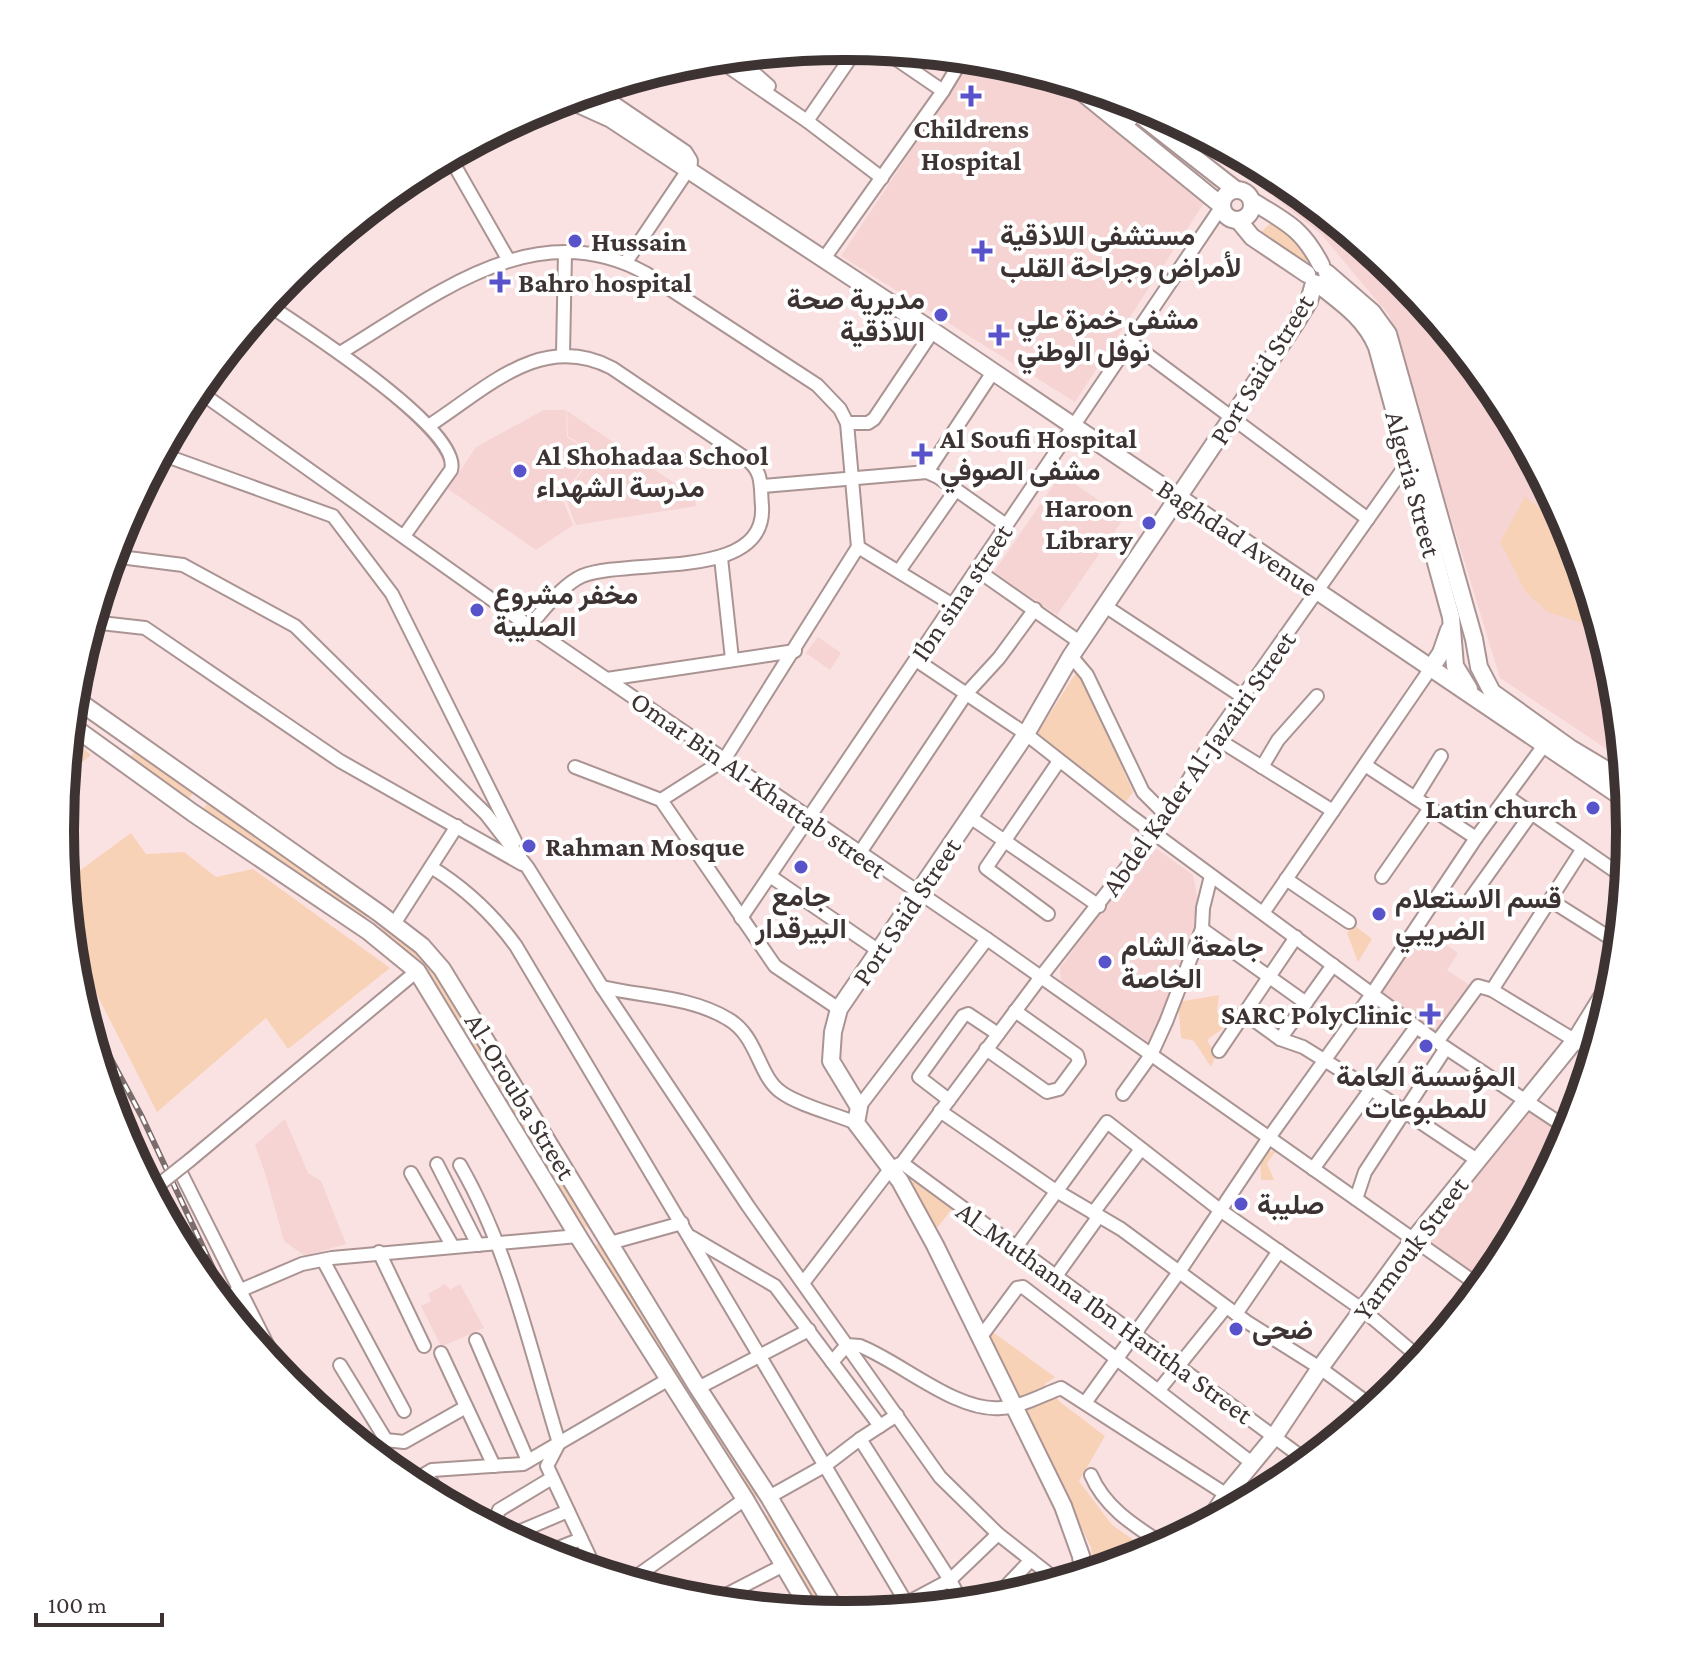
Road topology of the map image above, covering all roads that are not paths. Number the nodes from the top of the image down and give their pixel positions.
1 (849, 60) edge
2 (901, 63) edge
3 (747, 67) edge
4 (732, 69) edge
5 (957, 69) edge
6 (943, 91) junction
7 (604, 99) edge
8 (1093, 101) edge
9 (583, 106) edge
10 (1134, 117) edge
11 (807, 121) junction
12 (1125, 127) junction
13 (1164, 130) edge
14 (455, 166) edge
15 (688, 170) junction
16 (882, 178) junction
17 (1236, 190) junction
18 (1252, 201) junction
19 (1222, 206) junction
20 (1238, 220) junction
21 (565, 253) junction
22 (508, 259) junction
23 (823, 260) junction
24 (626, 262) junction
25 (1317, 276) junction
26 (277, 311) edge
27 (933, 331) junction
28 (1129, 341) junction
29 (340, 353) junction
30 (563, 354) junction
31 (993, 372) junction
32 (207, 397) edge
33 (1233, 418) junction
34 (847, 423) junction
35 (430, 425) junction
36 (1073, 425) junction
37 (1414, 456) junction
38 (171, 458) edge
39 (927, 472) junction
40 (851, 479) junction
41 (763, 486) junction
42 (955, 491) junction
43 (347, 495) junction
44 (1177, 497) junction
45 (333, 516) junction
46 (1368, 519) junction
47 (1006, 525) junction
48 (404, 536) junction
49 (858, 547) junction
50 (125, 558) edge
51 (721, 558) junction
52 (977, 570) junction
53 (899, 571) junction
54 (1318, 590) junction
55 (953, 605) junction
56 (1105, 606) junction
57 (1035, 609) junction
58 (1451, 617) junction
59 (103, 623) edge
60 (529, 626) junction
61 (1076, 649) junction
62 (795, 651) junction
63 (732, 659) junction
64 (916, 660) junction
65 (1431, 668) junction
66 (607, 679) junction
67 (966, 694) junction
68 (1317, 696) dead end
69 (1243, 697) junction
70 (1486, 697) junction
71 (85, 706) edge
72 (105, 720) junction
73 (81, 732) edge
74 (1026, 734) junction
75 (1214, 737) junction
76 (91, 739) junction
77 (1545, 744) junction
78 (1441, 756) dead end
79 (724, 760) junction
80 (1059, 761) junction
81 (1365, 765) junction
82 (575, 767) dead end
83 (1262, 767) junction
84 (1613, 774) edge
85 (1143, 792) junction
86 (1614, 792) edge
87 (208, 793) junction
88 (1508, 797) junction
89 (1415, 798) junction
90 (661, 800) junction
91 (1430, 808) junction
92 (1333, 811) junction
93 (193, 813) junction
94 (1128, 814) junction
95 (1531, 814) junction
96 (1167, 816) junction
97 (970, 817) junction
98 (809, 819) junction
99 (457, 826) junction
100 (1153, 833) junction
101 (1476, 838) junction
102 (1005, 841) junction
103 (1582, 850) junction
104 (859, 854) junction
105 (431, 867) junction
106 (528, 868) junction
107 (1614, 871) edge
108 (770, 876) junction
109 (1211, 876) junction
110 (1382, 877) dead end
111 (1286, 879) junction
112 (918, 893) junction
113 (1471, 898) dead end
114 (1550, 900) junction
115 (1099, 906) junction
116 (379, 913) junction
117 (1263, 913) junction
118 (1048, 914) dead end
119 (741, 918) junction
120 (1349, 922) dead end
121 (394, 924) junction
122 (1202, 929) junction
123 (368, 931) junction
124 (1296, 937) junction
125 (1608, 937) edge
126 (987, 939) junction
127 (879, 951) junction
128 (1333, 965) junction
129 (417, 971) junction
130 (1269, 977) junction
131 (1040, 978) junction
132 (602, 987) junction
133 (1492, 990) junction
134 (1372, 994) junction
135 (1306, 1003) junction
136 (839, 1009) junction
137 (1594, 1010) edge
138 (1015, 1011) junction
139 (1244, 1013) junction
140 (1416, 1027) junction
141 (998, 1034) junction
142 (1280, 1039) junction
143 (1576, 1039) junction
144 (1442, 1045) junction
145 (1585, 1045) edge
146 (986, 1049) junction
147 (1219, 1051) dead end
148 (1151, 1055) junction
149 (1325, 1062) junction
150 (1371, 1089) junction
151 (1123, 1094) dead end
152 (949, 1100) junction
153 (1526, 1102) junction
154 (940, 1111) junction
155 (1405, 1111) junction
156 (857, 1115) junction
157 (1558, 1122) edge
158 (1268, 1139) junction
159 (1141, 1149) junction
160 (1477, 1160) junction
161 (184, 1164) junction
162 (437, 1164) dead end
163 (460, 1165) dead end
164 (896, 1166) junction
165 (1313, 1169) junction
166 (411, 1173) dead end
167 (161, 1183) edge
168 (1056, 1191) junction
169 (1356, 1199) junction
170 (1220, 1210) junction
171 (1096, 1214) junction
172 (682, 1223) junction
173 (600, 1227) junction
174 (689, 1235) junction
175 (580, 1239) junction
176 (1414, 1239) junction
177 (610, 1243) junction
178 (498, 1244) junction
179 (478, 1245) junction
180 (453, 1247) junction
181 (1016, 1247) junction
182 (1279, 1251) junction
183 (379, 1252) junction
184 (323, 1260) junction
185 (1179, 1272) junction
186 (1056, 1276) junction
187 (1471, 1280) edge
188 (803, 1283) junction
189 (240, 1290) junction
190 (230, 1295) edge
191 (1231, 1310) junction
192 (1363, 1310) junction
193 (809, 1330) junction
194 (262, 1334) edge
195 (1135, 1335) junction
196 (980, 1338) junction
197 (476, 1340) dead end
198 (847, 1345) junction
199 (424, 1346) dead end
200 (441, 1353) dead end
201 (1411, 1353) edge
202 (760, 1354) junction
203 (1117, 1358) junction
204 (832, 1362) junction
205 (340, 1365) dead end
206 (1178, 1367) junction
207 (1320, 1368) junction
208 (669, 1379) junction
209 (698, 1388) junction
210 (1159, 1390) junction
211 (1364, 1400) edge
212 (1085, 1403) junction
213 (1014, 1406) junction
214 (466, 1407) junction
215 (404, 1411) dead end
216 (897, 1415) junction
217 (880, 1426) junction
218 (1274, 1437) junction
219 (860, 1439) junction
220 (559, 1443) junction
221 (1297, 1454) edge
222 (528, 1461) junction
223 (1252, 1463) junction
224 (826, 1465) junction
225 (494, 1466) junction
226 (426, 1474) joint
227 (1091, 1475) dead end
228 (552, 1478) junction
229 (429, 1479) edge
230 (1056, 1492) junction
231 (1227, 1494) junction
232 (769, 1497) junction
233 (1231, 1497) edge
234 (1221, 1503) edge
235 (749, 1505) junction
236 (568, 1511) junction
237 (496, 1518) edge
238 (523, 1530) edge
239 (998, 1534) junction
240 (1152, 1537) edge
241 (581, 1539) junction
242 (562, 1547) edge
243 (590, 1557) edge
244 (1031, 1560) junction
245 (1082, 1563) edge
246 (784, 1565) junction
247 (1073, 1566) edge
248 (642, 1574) edge
249 (1048, 1574) edge
250 (950, 1580) junction
251 (1009, 1583) edge
252 (732, 1592) edge
253 (956, 1592) edge
254 (924, 1596) edge
255 (903, 1598) edge
256 (804, 1599) edge
257 (830, 1600) edge

1 - 11 street
2 - 6 street
3 - 11 street
4 - 11 street
5 - 6 street
6 - 16 street
7 - 15 main road, Baghdad Avenue
8 - 12 main road
9 - 15 main road, Baghdad Avenue
10 - 12 street
11 - 16 street
12 - 19 main road
13 - 17 main road
14 - 22 street
15 - 23 main road, Baghdad Avenue
15 - 24 street
16 - 23 street
17 - 18 main road
17 - 19 main road
18 - 20 main road
18 - 25 main road
19 - 20 main road
19 - 28 street, Ibn sina street
20 - 25 main road, Algeria Street
21 - 22 street
21 - 24 street
21 - 30 street
22 - 29 street
23 - 27 main road, Baghdad Avenue
24 - 34 street
25 - 33 main road, Port Said Street
25 - 37 main road, Algeria Street
26 - 29 street
27 - 31 main road, Baghdad Avenue
27 - 34 street
28 - 33 street
28 - 36 street, Ibn sina street
29 - 35 street
30 - 35 street
30 - 41 street
31 - 36 main road, Baghdad Avenue
31 - 39 street
32 - 43 street, Omar Bin Al-Khattab street
33 - 44 main road, Port Said Street
33 - 46 street
34 - 40 street
35 - 48 street
36 - 44 main road, Baghdad Avenue
36 - 47 street, Ibn sina street
37 - 46 street, Abdel Kader Al-Jazairi Street
37 - 58 main road, Algeria Street
37 - 70 main road, Algeria Street
38 - 45 street
39 - 40 street
39 - 42 street
40 - 41 street
40 - 49 street
41 - 51 street
42 - 47 street
42 - 53 street
43 - 45 street
43 - 48 street, Omar Bin Al-Khattab street
44 - 54 main road, Baghdad Avenue
44 - 56 main road, Port Said Street
45 - 106 street
46 - 54 street, Abdel Kader Al-Jazairi Street
47 - 52 street, Ibn sina street
48 - 60 street, Omar Bin Al-Khattab street
49 - 53 street
49 - 62 street
50 - 106 street
51 - 60 street
51 - 63 street
52 - 55 street, Ibn sina street
52 - 57 street
53 - 55 street
54 - 65 main road, Baghdad Avenue
54 - 69 street, Abdel Kader Al-Jazairi Street
55 - 64 street, Ibn sina street
56 - 61 main road, Port Said Street
56 - 69 street
57 - 61 street
57 - 67 street
58 - 65 main road
58 - 70 main road, Algeria Street
59 - 99 street
60 - 66 street, Omar Bin Al-Khattab street
61 - 74 main road, Port Said Street
61 - 85 street
62 - 63 street
62 - 79 street
63 - 66 street
64 - 67 street
64 - 98 street, Ibn sina street
65 - 70 main road, Baghdad Avenue
65 - 81 street
66 - 79 street, Omar Bin Al-Khattab street
67 - 74 street
67 - 104 street
68 - 83 street
69 - 75 street, Abdel Kader Al-Jazairi Street
70 - 77 main road, Baghdad Avenue
70 - 84 main road, Baghdad Avenue
71 - 72 main road, Al-Orouba Street
72 - 76 main road
72 - 87 main road, Al-Orouba Street
73 - 76 main road, Al-Orouba Street
74 - 80 street
74 - 97 main road, Port Said Street
75 - 83 street
75 - 96 street, Abdel Kader Al-Jazairi Street
76 - 93 main road, Al-Orouba Street
77 - 86 main road, Baghdad Avenue
77 - 88 street
78 - 89 street
79 - 90 street
79 - 98 street, Omar Bin Al-Khattab street
80 - 94 street
80 - 102 street
81 - 89 street
81 - 92 street
82 - 90 street
83 - 92 street
85 - 94 street
85 - 96 street
87 - 93 main road
87 - 116 main road, Al-Orouba Street
88 - 95 street
88 - 101 street
89 - 91 street
90 - 119 street
91 - 101 street
91 - 110 street
92 - 111 street
93 - 123 main road, Al-Orouba Street
94 - 100 street
95 - 103 street
95 - 113 street
96 - 100 street, Abdel Kader Al-Jazairi Street
97 - 102 street
97 - 112 main road, Port Said Street
98 - 104 street, Omar Bin Al-Khattab street
98 - 108 street, Ibn sina street
99 - 105 street
99 - 106 street
100 - 109 street
100 - 115 street, Abdel Kader Al-Jazairi Street
101 - 134 street
102 - 115 street
102 - 118 street
103 - 107 street
103 - 114 street
104 - 112 street, Omar Bin Al-Khattab street
105 - 121 street
105 - 172 street
106 - 132 street
108 - 119 street, Ibn sina street
108 - 127 street
109 - 117 street
109 - 122 street
111 - 117 street
111 - 120 street
112 - 126 street, Omar Bin Al-Khattab street
112 - 127 main road, Port Said Street
114 - 125 street
114 - 133 street
115 - 131 street, Abdel Kader Al-Jazairi Street
116 - 121 main road, Al-Orouba Street
116 - 123 main road
117 - 124 street
119 - 136 street
121 - 173 main road, Al-Orouba Street
122 - 130 street
122 - 148 street
123 - 129 main road, Al-Orouba Street
124 - 128 street
124 - 130 street
126 - 131 street, Omar Bin Al-Khattab street
126 - 156 street
127 - 136 main road, Port Said Street
128 - 134 street
128 - 135 street
129 - 161 street
129 - 175 main road, Al-Orouba Street
130 - 135 street
130 - 139 street
131 - 138 street, Abdel Kader Al-Jazairi Street
131 - 148 street, Omar Bin Al-Khattab street
132 - 156 street
132 - 188 street
133 - 143 street
133 - 144 street
134 - 140 street
134 - 149 street
135 - 142 street
136 - 156 main road, Port Said Street
137 - 143 main road, Yarmouk Street
138 - 141 street, Abdel Kader Al-Jazairi Street
138 - 146 street
139 - 142 street
139 - 147 street
140 - 144 street
140 - 150 street
141 - 146 street, Abdel Kader Al-Jazairi Street
141 - 152 street
142 - 149 street
143 - 145 street
143 - 153 main road, Yarmouk Street
144 - 153 street
144 - 155 street
146 - 152 street, Abdel Kader Al-Jazairi Street
148 - 151 street
148 - 158 street, Omar Bin Al-Khattab street
149 - 150 street
149 - 158 street
150 - 155 street
150 - 165 street
152 - 154 street, Abdel Kader Al-Jazairi Street
153 - 157 street
153 - 160 main road, Yarmouk Street
154 - 164 street, Abdel Kader Al-Jazairi Street
154 - 168 street
155 - 160 street
155 - 169 street
156 - 164 main road, Port Said Street
158 - 165 street, Omar Bin Al-Khattab street
158 - 170 street
159 - 168 street
159 - 170 street
159 - 171 street
160 - 176 main road, Yarmouk Street
161 - 167 street, bridge
161 - 189 street
162 - 179 street
163 - 178 street
164 - 181 street, Al_Muthanna Ibn Haritha Street
164 - 188 street, Abdel Kader Al-Jazairi Street
164 - 196 main road, Port Said Street
165 - 169 street, Omar Bin Al-Khattab street
166 - 180 street
168 - 171 street
168 - 181 street
169 - 176 street, Omar Bin Al-Khattab street
170 - 182 street
170 - 185 street
171 - 185 street
171 - 186 street
172 - 174 street
172 - 177 street
173 - 175 main road
173 - 177 main road, Al-Orouba Street
174 - 193 street
174 - 202 street
175 - 178 street
175 - 208 main road, Al-Orouba Street
176 - 187 street, Omar Bin Al-Khattab street
176 - 192 main road, Yarmouk Street
177 - 209 main road, Al-Orouba Street
178 - 179 street
178 - 220 street
179 - 180 street
180 - 183 street
181 - 186 street, Al_Muthanna Ibn Haritha Street
182 - 191 street
182 - 192 street
183 - 184 street
183 - 199 street
184 - 189 street
184 - 215 street
185 - 191 street
185 - 195 street
186 - 195 street, Al_Muthanna Ibn Haritha Street
188 - 198 street
189 - 190 street
189 - 194 street
191 - 206 street
191 - 207 street
192 - 201 street
192 - 207 main road, Yarmouk Street
193 - 202 street
193 - 204 street
195 - 203 street
195 - 206 street, Al_Muthanna Ibn Haritha Street
196 - 203 street
196 - 213 main road, Port Said Street
197 - 222 street
198 - 204 street
198 - 213 street
198 - 216 street
200 - 214 street
202 - 209 street
202 - 224 street
203 - 210 street
203 - 212 street
204 - 217 street
205 - 214 street
206 - 210 street
206 - 218 street, Al_Muthanna Ibn Haritha Street
207 - 211 street
207 - 218 main road, Yarmouk Street
208 - 220 street
208 - 235 main road, Al-Orouba Street
209 - 232 main road, Al-Orouba Street
210 - 223 street
212 - 213 street
212 - 231 street
213 - 230 main road, Port Said Street
214 - 225 street
216 - 217 street
216 - 239 street
217 - 219 street
218 - 221 street, Al_Muthanna Ibn Haritha Street
218 - 223 main road, Yarmouk Street
219 - 224 street
219 - 250 street
220 - 222 street
220 - 228 street
222 - 225 street
223 - 231 main road, Yarmouk Street
224 - 232 street
224 - 255 street
225 - 226 street
226 - 229 street
227 - 240 street
228 - 236 street
228 - 237 street
230 - 245 main road
230 - 247 main road, Port Said Street
231 - 233 street
231 - 234 main road, Yarmouk Street
232 - 235 main road
232 - 257 main road, Al-Orouba Street
235 - 246 main road, Al-Orouba Street
235 - 248 street
236 - 238 street
236 - 241 street
239 - 244 street
239 - 250 street
241 - 242 street
241 - 243 street
244 - 249 street
244 - 251 street
246 - 252 street
246 - 256 main road, Al-Orouba Street
250 - 253 street
250 - 254 street

